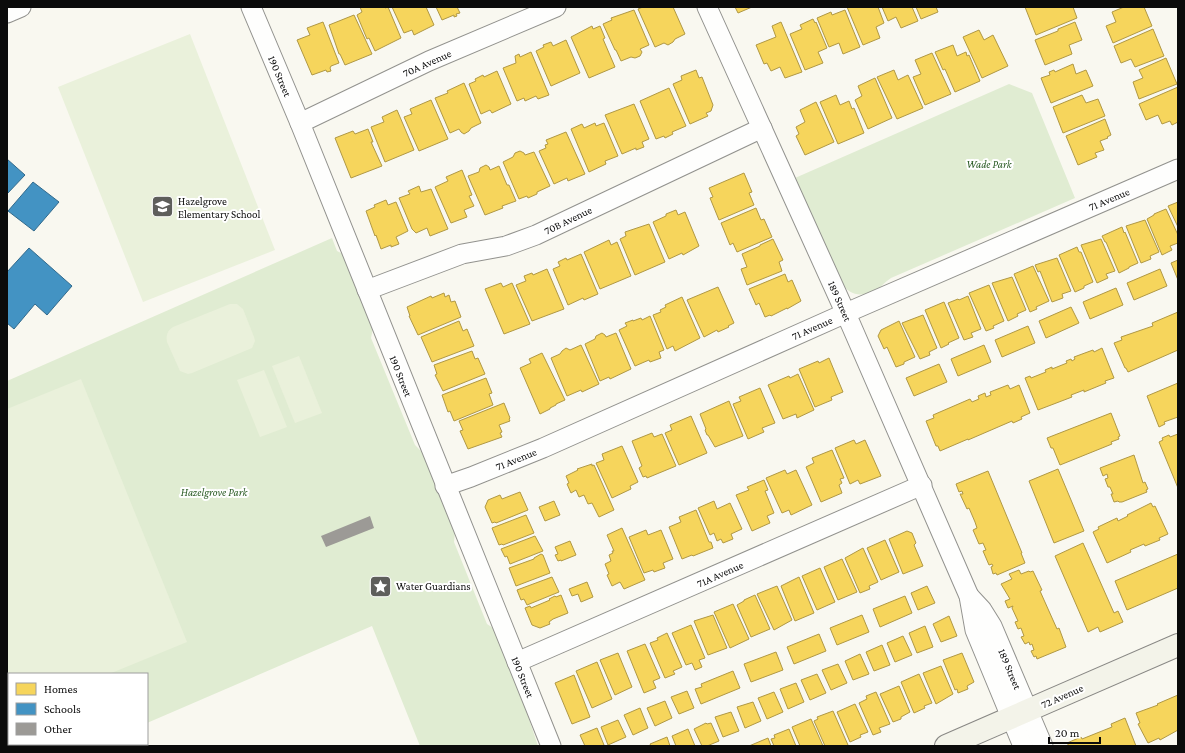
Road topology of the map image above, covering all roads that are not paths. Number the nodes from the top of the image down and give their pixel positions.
1 (21, 7) edge
2 (251, 7) edge
3 (556, 7) edge
4 (706, 7) edge
5 (7, 13) edge
6 (300, 123) junction
7 (762, 128) junction
8 (1178, 169) edge
9 (367, 290) junction
10 (846, 313) junction
11 (922, 485) junction
12 (445, 486) junction
13 (1178, 645) edge
14 (517, 662) junction
15 (1020, 714) junction
16 (551, 746) edge
17 (946, 746) edge
18 (1023, 746) edge
19 (1043, 746) edge

1 - 5 street
2 - 6 street, 190 Street
3 - 6 street, 70A Avenue
4 - 7 street, 189 Street
6 - 9 street, 190 Street
7 - 9 street, 70B Avenue
7 - 10 street, 189 Street
8 - 10 street, 71 Avenue
9 - 12 street, 190 Street
10 - 11 street, 189 Street
10 - 12 street, 71 Avenue
11 - 14 street, 71A Avenue
11 - 15 street, 189 Street
12 - 14 street, 190 Street
13 - 15 main road, 72 Avenue
14 - 16 street, 190 Street
15 - 17 main road, 72 Avenue
15 - 18 street, 189 Street
15 - 19 street, 189 Street

